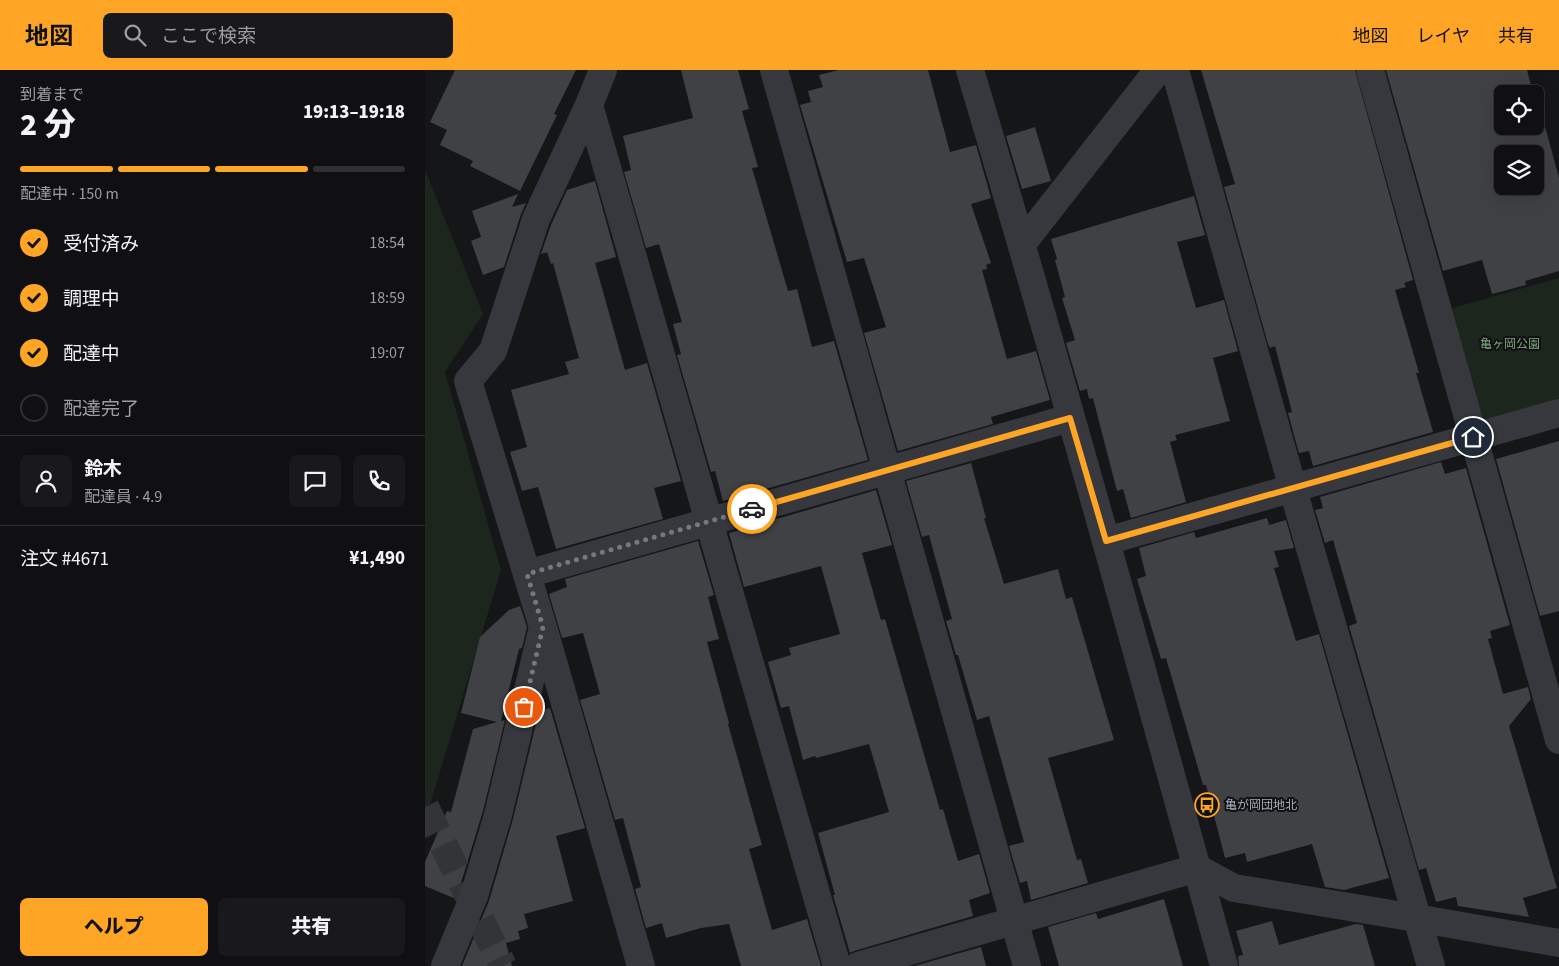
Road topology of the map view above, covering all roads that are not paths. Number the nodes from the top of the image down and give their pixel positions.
1 (603, 70) edge
2 (774, 70) edge
3 (970, 70) edge
4 (1158, 70) edge
5 (1175, 70) edge
6 (1369, 70) edge
7 (589, 104) junction
8 (1022, 244) junction
9 (1559, 413) edge
10 (1070, 418) junction
11 (1473, 437) junction
12 (888, 470) junction
13 (1293, 488) junction
14 (709, 522) junction
15 (1106, 541) junction
16 (527, 574) junction
17 (543, 627) junction
18 (1559, 740) edge
19 (1197, 868) junction
20 (1416, 918) junction
21 (1015, 921) junction
22 (1559, 943) edge
23 (445, 966) edge
24 (641, 966) edge
25 (837, 966) edge
26 (858, 966) edge
27 (1027, 966) edge
28 (1224, 966) edge
29 (1431, 966) edge

1 - 7 street
2 - 12 street
3 - 8 street
4 - 8 street
5 - 13 street
6 - 11 street
7 - 14 street
7 - 16 street
8 - 10 street
9 - 11 street
10 - 12 street
10 - 15 street
11 - 13 street
11 - 18 street
12 - 14 street
12 - 21 street
13 - 15 street
13 - 20 street
14 - 16 street
14 - 25 street
15 - 19 street
16 - 17 street
17 - 23 street
17 - 24 street
19 - 20 street
19 - 21 street
19 - 28 street
20 - 22 street
20 - 29 street
21 - 26 street
21 - 27 street

